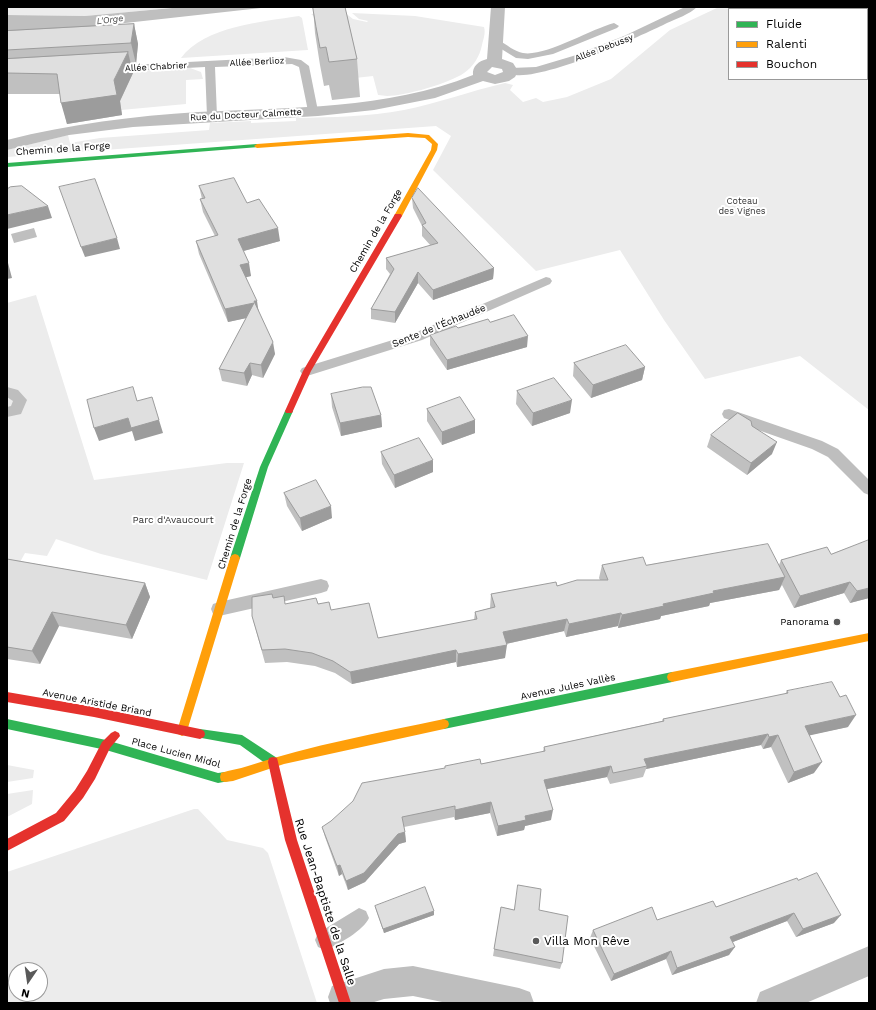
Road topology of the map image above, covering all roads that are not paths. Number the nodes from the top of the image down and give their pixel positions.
1 (692, 7) edge
2 (498, 8) edge
3 (614, 26) dead end
4 (495, 42) junction
5 (494, 62) junction
6 (210, 64) junction
7 (104, 70) edge
8 (511, 71) junction
9 (483, 76) junction
10 (313, 112) junction
11 (212, 116) junction
12 (7, 145) edge
13 (7, 165) edge
14 (546, 281) dead end
15 (307, 371) junction
16 (7, 392) edge
17 (7, 412) edge
18 (729, 414) dead end
19 (869, 489) edge
20 (321, 586) dead end
21 (219, 610) junction
22 (869, 637) edge
23 (7, 697) edge
24 (7, 724) edge
25 (161, 727) junction
26 (182, 731) junction
27 (106, 745) junction
28 (273, 762) junction
29 (7, 845) edge
30 (359, 918) dead end
31 (324, 940) junction
32 (869, 961) edge
33 (344, 1000) edge
34 (519, 1003) edge
35 (771, 1003) edge

1 - 8 lane, Allée Debussy
2 - 4 street
3 - 4 lane
4 - 5 street
5 - 8 street
5 - 9 street
6 - 7 lane, Allée Chabrier
6 - 10 lane, Allée Berlioz
6 - 11 lane
8 - 9 street
9 - 10 street, Rue du Docteur Calmette
10 - 11 street, Rue du Docteur Calmette
11 - 12 street, Rue du Docteur Calmette
13 - 15 street, Chemin de la Forge
14 - 15 lane, Sente de l'Échaudée
15 - 21 street, Chemin de la Forge
16 - 17 lane
18 - 19 lane
20 - 21 lane
21 - 26 street, Chemin de la Forge
22 - 28 street, Avenue Jules Vallès
23 - 25 street, Avenue Aristide Briand
24 - 27 street
25 - 26 street, Avenue Aristide Briand
25 - 27 street, Place Lucien Midol
26 - 28 street
27 - 28 street, Place Lucien Midol
27 - 29 street
28 - 31 street, Rue Jean-Baptiste de la Salle
30 - 31 lane
31 - 33 street, Rue Jean-Baptiste de la Salle
32 - 35 street
33 - 34 street

